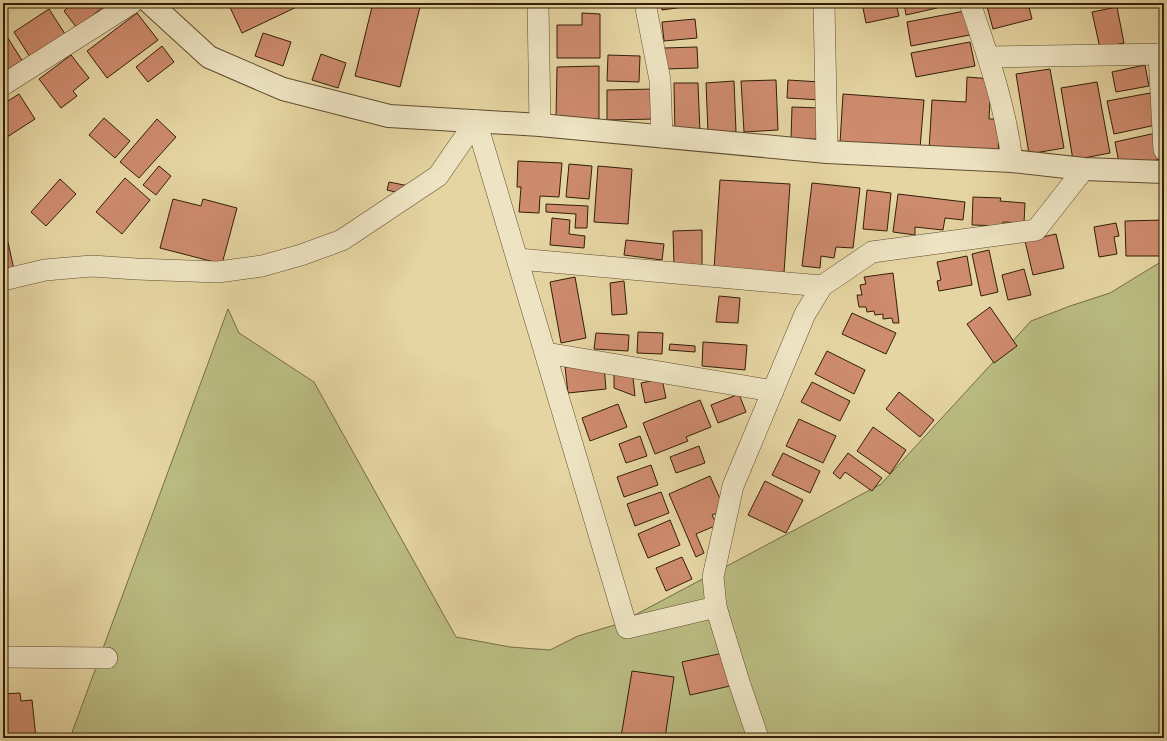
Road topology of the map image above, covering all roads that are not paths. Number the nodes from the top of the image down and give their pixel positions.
1 (132, 3) edge
2 (538, 3) edge
3 (645, 3) edge
4 (824, 3) edge
5 (970, 3) edge
6 (158, 6) edge
7 (1162, 54) edge
8 (989, 56) junction
9 (3, 85) edge
10 (476, 121) junction
11 (540, 125) junction
12 (662, 137) junction
13 (1164, 150) edge
14 (827, 152) junction
15 (1012, 161) junction
16 (1084, 169) junction
17 (1164, 172) edge
18 (518, 259) junction
19 (3, 280) edge
20 (822, 286) junction
21 (546, 353) junction
22 (773, 391) junction
23 (716, 607) junction
24 (3, 657) edge
25 (107, 658) dead end
26 (758, 738) edge

1 - 9 street
2 - 11 street
3 - 12 street
4 - 14 street
5 - 8 street
6 - 10 street
7 - 8 street
7 - 13 street
8 - 15 street
10 - 11 street
10 - 18 street
10 - 19 street
11 - 12 street
12 - 14 street
14 - 15 street
15 - 16 street
16 - 17 street
16 - 20 street
18 - 20 street
18 - 21 street
20 - 22 street
21 - 22 street
21 - 23 street
22 - 23 street
23 - 26 street
24 - 25 street

